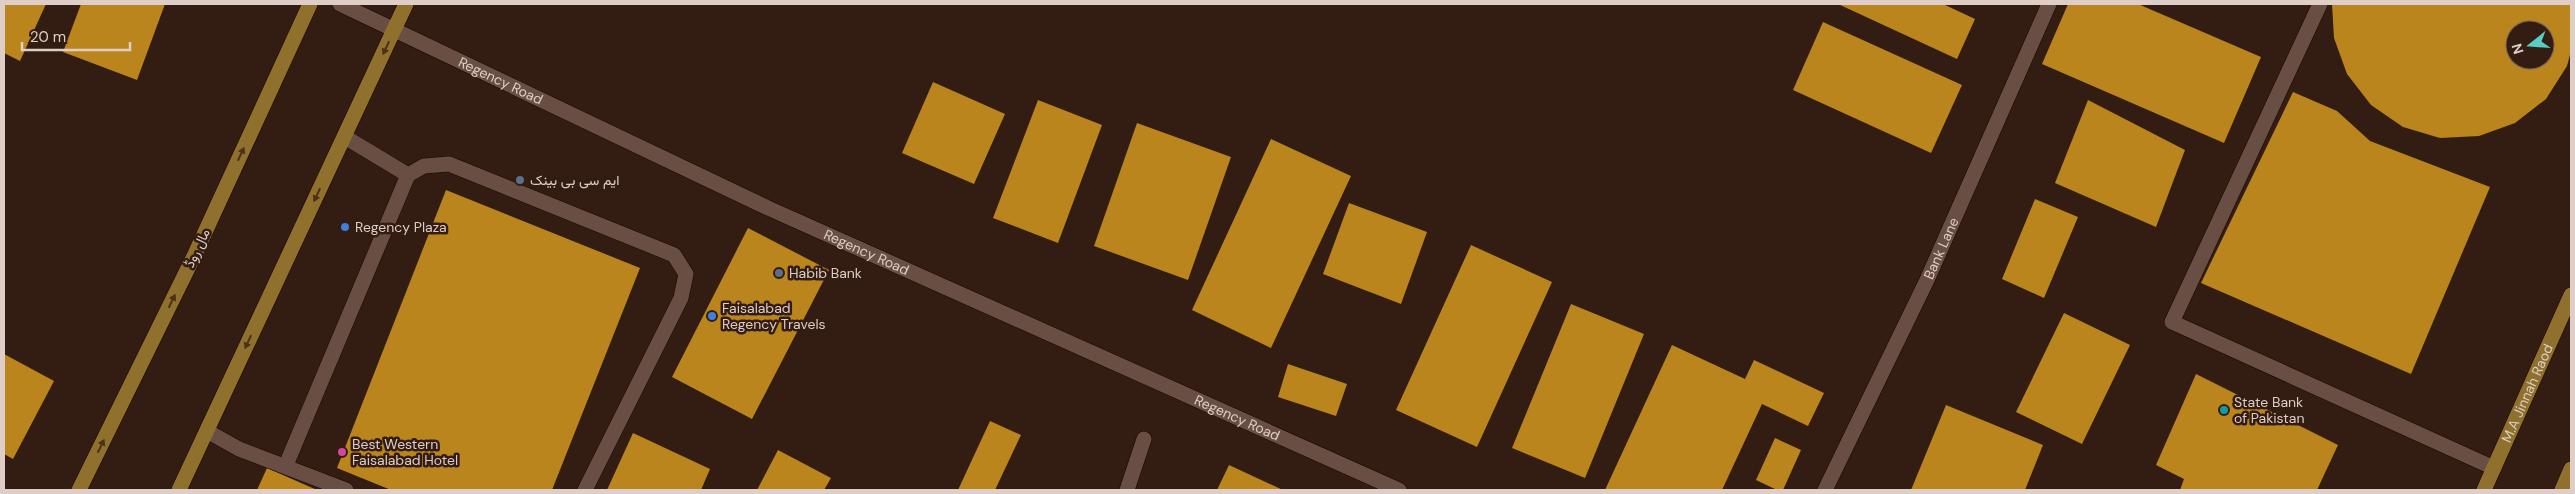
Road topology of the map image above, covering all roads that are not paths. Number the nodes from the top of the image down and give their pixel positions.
1 (310, 4) edge
2 (340, 4) edge
3 (406, 4) edge
4 (2049, 4) edge
5 (2320, 4) edge
6 (395, 30) junction
7 (344, 137) junction
8 (408, 175) junction
9 (2571, 295) edge
10 (207, 431) junction
11 (1144, 439) dead end
12 (286, 465) junction
13 (2494, 468) junction
14 (2571, 469) edge
15 (79, 490) edge
16 (179, 490) edge
17 (346, 490) edge
18 (585, 490) edge
19 (1127, 490) edge
20 (1399, 490) edge
21 (1824, 490) edge
22 (2484, 490) edge
23 (2562, 490) edge

15 -> 1 main road, مال روڈ
2 - 6 street, Regency Road
3 - 6 main road
4 - 21 street, Bank Lane
5 - 13 street
6 -> 7 main road
6 - 20 street, Regency Road
7 - 8 street
7 -> 10 main road
8 - 12 street
8 - 18 street
9 - 13 main road, M.A Jinnah Raod
10 - 12 street
10 - 16 main road
11 - 19 street
12 - 17 street
13 - 22 main road, M.A Jinnah Raod
14 - 23 main road

